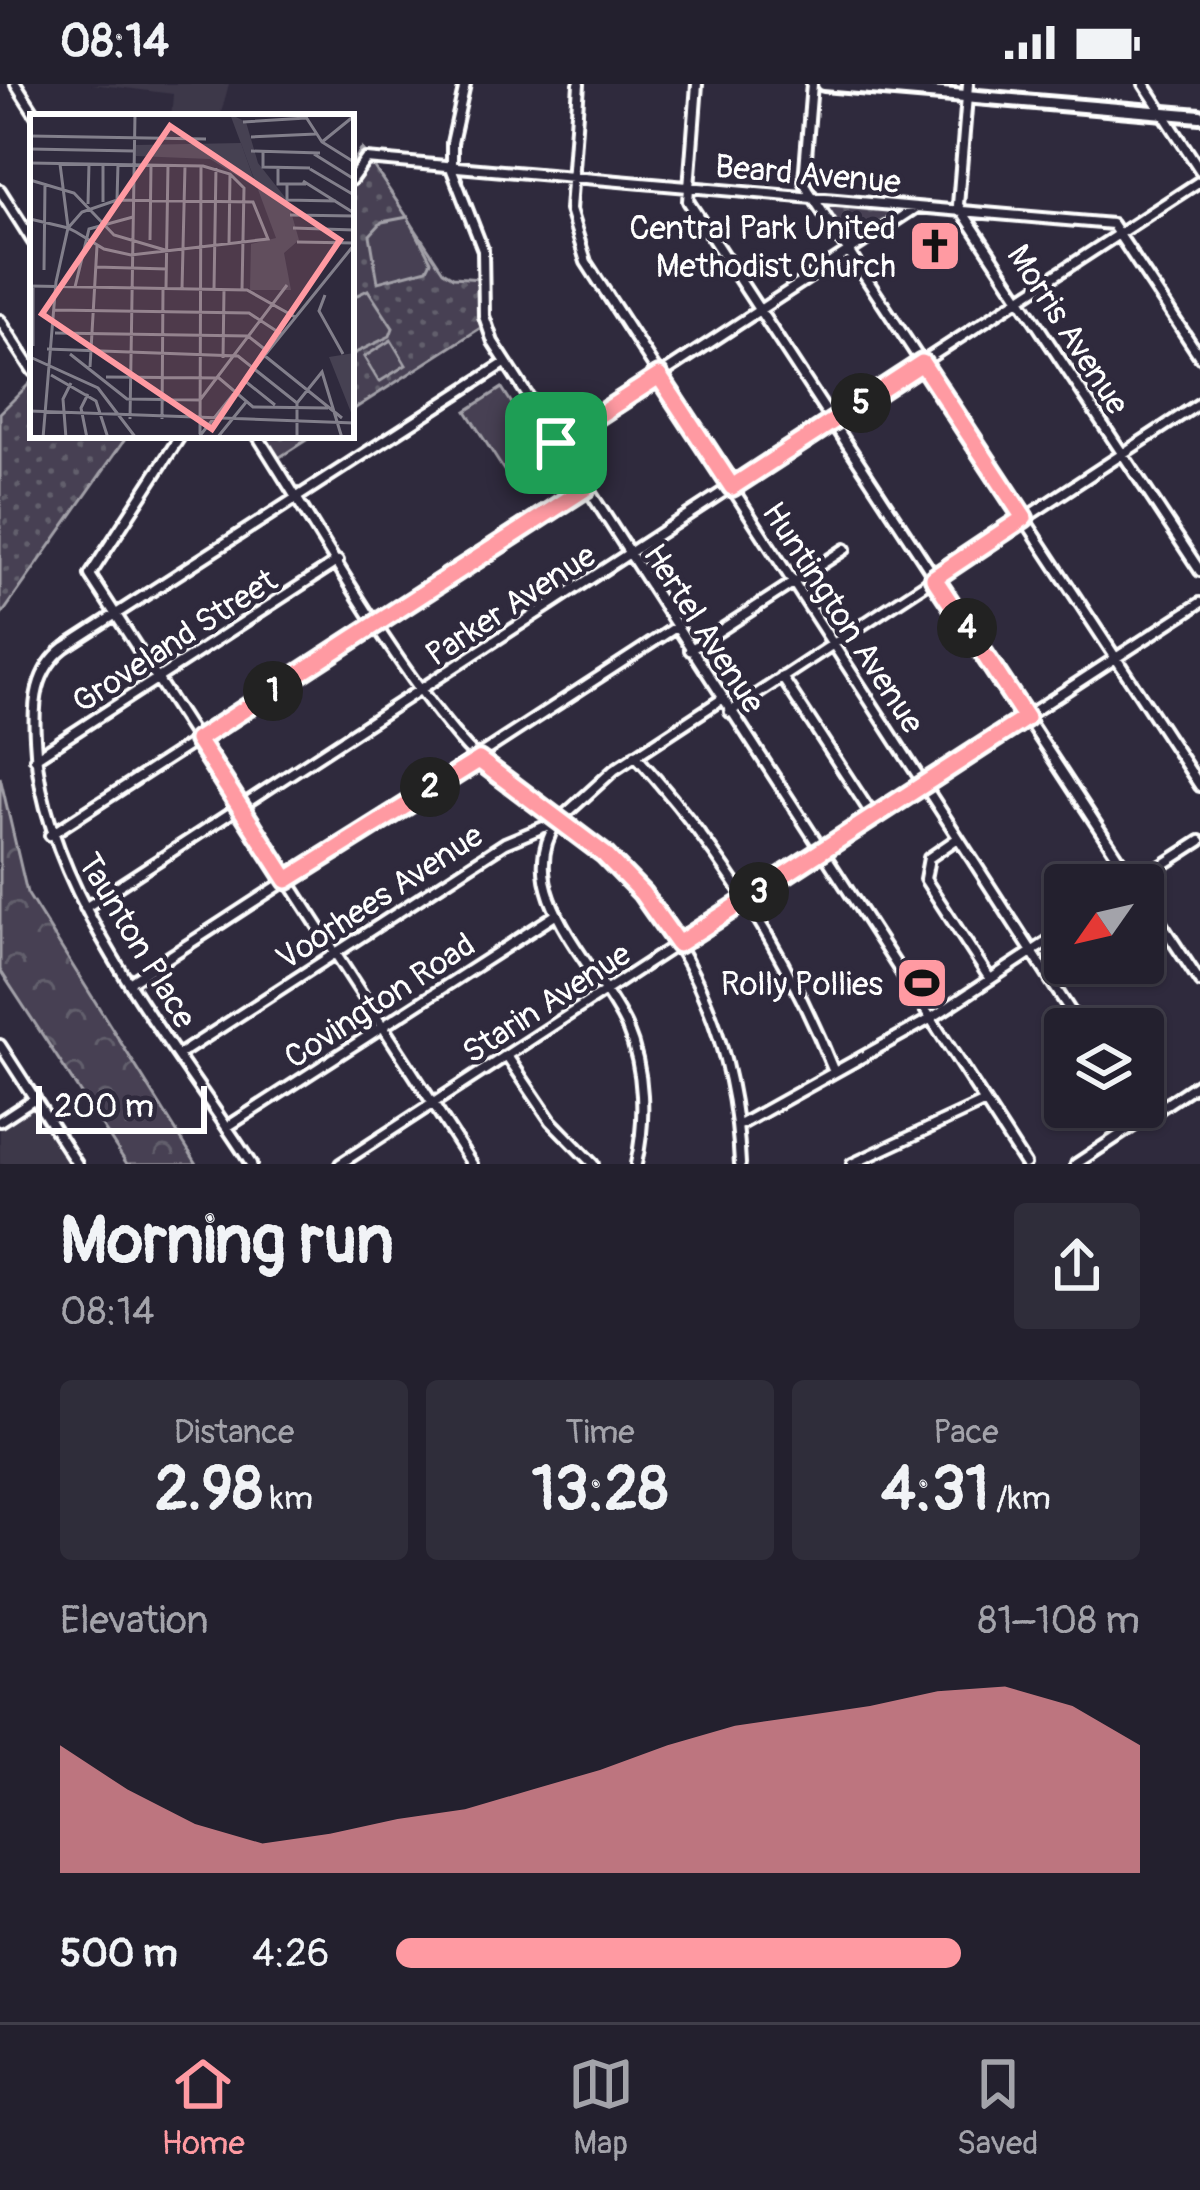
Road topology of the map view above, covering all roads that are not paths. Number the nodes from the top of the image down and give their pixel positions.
1 (16, 84) edge
2 (465, 84) edge
3 (579, 84) edge
4 (698, 84) edge
5 (812, 84) edge
6 (824, 84) edge
7 (1144, 84) edge
8 (895, 88) edge
9 (968, 90) edge
10 (1163, 113) junction
11 (36, 114) edge
12 (1200, 116) edge
13 (452, 166) junction
14 (1200, 170) edge
15 (354, 176) edge
16 (572, 176) junction
17 (1200, 181) edge
18 (689, 187) junction
19 (0, 190) edge
20 (813, 198) junction
21 (916, 207) junction
22 (963, 211) junction
23 (1119, 234) junction
24 (30, 237) edge
25 (848, 252) junction
26 (1021, 298) junction
27 (759, 310) junction
28 (0, 320) edge
29 (1200, 357) edge
30 (505, 363) junction
31 (922, 363) junction
32 (30, 366) edge
33 (659, 376) junction
34 (1200, 403) edge
35 (832, 422) junction
36 (179, 438) edge
37 (259, 438) edge
38 (556, 443) junction
39 (1123, 454) junction
40 (732, 487) junction
41 (586, 488) junction
42 (297, 497) junction
43 (1024, 518) junction
44 (845, 549) dead end
45 (629, 555) junction
46 (338, 561) junction
47 (1200, 571) edge
48 (934, 578) junction
49 (793, 583) junction
50 (1200, 604) edge
51 (115, 615) junction
52 (379, 622) junction
53 (676, 627) junction
54 (832, 644) junction
55 (690, 650) junction
56 (1116, 659) junction
57 (782, 677) junction
58 (157, 679) junction
59 (422, 689) junction
60 (722, 699) junction
61 (730, 712) junction
62 (1026, 718) junction
63 (197, 740) junction
64 (635, 755) junction
65 (35, 758) junction
66 (479, 760) junction
67 (923, 785) junction
68 (1200, 786) edge
69 (240, 808) junction
70 (874, 818) junction
71 (558, 820) junction
72 (50, 835) junction
73 (958, 838) junction
74 (1200, 841) edge
75 (821, 851) junction
76 (1121, 864) edge
77 (1164, 864) edge
78 (287, 880) junction
79 (746, 900) junction
80 (85, 908) junction
81 (557, 914) junction
82 (1164, 928) edge
83 (1044, 943) edge
84 (678, 944) junction
85 (1031, 952) junction
86 (335, 953) junction
87 (990, 979) junction
88 (132, 981) junction
89 (1200, 982) edge
90 (607, 990) junction
91 (1068, 1008) edge
92 (930, 1019) junction
93 (382, 1027) junction
94 (0, 1045) edge
95 (180, 1054) junction
96 (507, 1056) junction
97 (835, 1072) junction
98 (1200, 1082) edge
99 (35, 1098) junction
100 (985, 1102) junction
101 (432, 1105) junction
102 (1164, 1106) edge
103 (0, 1121) edge
104 (738, 1126) junction
105 (227, 1127) junction
106 (1130, 1128) edge
107 (77, 1164) edge
108 (251, 1164) edge
109 (340, 1164) edge
110 (472, 1164) edge
111 (593, 1164) edge
112 (637, 1164) edge
113 (740, 1164) edge
114 (852, 1164) edge
115 (1025, 1164) edge
116 (1076, 1164) edge

1 - 11 street
2 - 13 street, Hertel Avenue
3 - 16 street, Huntington Avenue
4 - 18 street
5 - 20 street
6 - 8 main road
7 - 10 street
8 - 9 main road
9 - 10 main road
9 - 22 street
10 - 12 main road
10 - 14 street
13 - 15 street, Beard Avenue
13 - 16 street, Beard Avenue
13 - 30 street, Hertel Avenue
16 - 18 street, Beard Avenue
16 - 33 street, Huntington Avenue
17 - 23 street, Parker Avenue
18 - 20 street, Beard Avenue
18 - 27 street
19 - 24 street
20 - 21 street, Beard Avenue
20 - 25 street
21 - 22 street, Beard Avenue
21 - 25 street
22 - 23 street, Beard Avenue
22 - 26 street, Morris Avenue
23 - 26 street, Parker Avenue
23 - 29 street
25 - 27 street
25 - 31 street
26 - 31 street, Parker Avenue
26 - 39 street, Morris Avenue
27 - 33 street
27 - 35 street
28 - 32 street
30 - 38 street, Hertel Avenue
30 - 42 street
31 - 35 street, Parker Avenue
31 - 43 street
33 - 38 street
33 - 40 street, Huntington Avenue
34 - 39 street
35 - 40 street, Parker Avenue
35 - 48 street
36 - 51 street
37 - 42 street
38 - 41 street, Hertel Avenue
39 - 43 street
39 - 47 street, Morris Avenue
40 - 45 street, Parker Avenue
40 - 49 street, Huntington Avenue
41 - 45 street, Hertel Avenue
41 - 52 street
42 - 46 street
42 - 51 street
43 - 48 street
43 - 56 street
44 - 49 street
45 - 53 street, Hertel Avenue
45 - 59 street, Parker Avenue
46 - 52 street
46 - 58 street, Groveland Street
48 - 54 street
48 - 62 street
49 - 54 street, Huntington Avenue
49 - 55 street
50 - 56 street, Starin Avenue
51 - 58 street
51 - 65 street, Taunton Place
52 - 59 street
52 - 63 street
53 - 55 street, Hertel Avenue
53 - 66 street
54 - 57 street
54 - 67 street, Huntington Avenue
55 - 60 street, Hertel Avenue
56 - 62 street, Starin Avenue
56 - 68 street
57 - 61 street
57 - 70 street
58 - 63 street
58 - 65 street, Groveland Street
59 - 66 street
59 - 69 street, Parker Avenue
60 - 61 street, Hertel Avenue
60 - 64 street, Voorhees Avenue
61 - 75 street, Hertel Avenue
62 - 67 street, Starin Avenue
62 - 76 street
63 - 69 street
63 - 72 street
64 - 71 street, Voorhees Avenue
64 - 79 street
65 - 72 street, Taunton Place
66 - 71 street
66 - 78 street
67 - 70 street, Starin Avenue
67 - 73 street, Huntington Avenue
69 - 78 street
69 - 80 street, Parker Avenue
70 - 75 street, Starin Avenue
71 - 81 street
71 - 84 street
71 - 86 street, Voorhees Avenue
72 - 80 street, Taunton Place
73 - 85 street, Huntington Avenue
73 - 87 street
74 - 77 street
75 - 79 street, Starin Avenue
75 - 92 street, Hertel Avenue
78 - 86 street
78 - 88 street
79 - 84 street, Starin Avenue
79 - 97 street
80 - 88 street, Taunton Place
81 - 90 street
81 - 93 street, Covington Road
82 - 89 street
83 - 85 street
84 - 90 street, Starin Avenue
84 - 104 street
85 - 87 street
85 - 91 street, Huntington Avenue
86 - 93 street
86 - 95 street, Voorhees Avenue
87 - 92 street
88 - 95 street, Taunton Place
90 - 96 street, Starin Avenue
90 - 112 street
92 - 97 street
92 - 100 street, Hertel Avenue
93 - 101 street
93 - 105 street, Covington Road
94 - 99 street
95 - 105 street, Taunton Place
96 - 101 street, Starin Avenue
96 - 111 street
97 - 104 street
98 - 102 street
99 - 103 street
99 - 107 street
100 - 114 street
100 - 115 street, Hertel Avenue
101 - 109 street, Starin Avenue
101 - 110 street
104 - 113 street
105 - 108 street, Taunton Place
106 - 116 street

